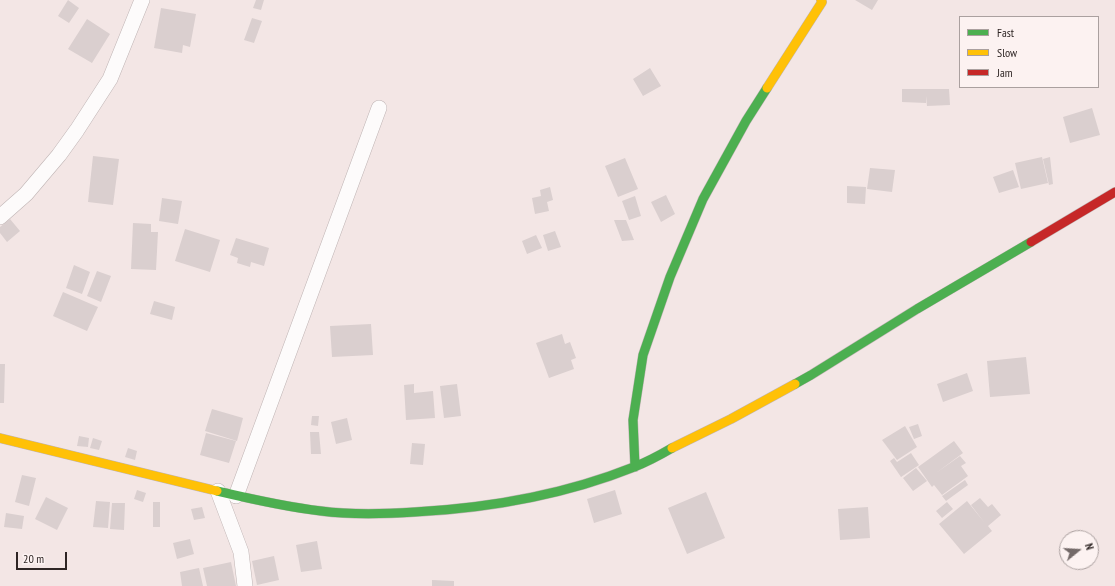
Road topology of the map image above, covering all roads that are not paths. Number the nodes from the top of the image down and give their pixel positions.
1 (142, 0) edge
2 (822, 1) edge
3 (379, 108) dead end
4 (1115, 192) edge
5 (0, 217) edge
6 (0, 438) edge
7 (635, 467) junction
8 (218, 491) junction
9 (236, 496) junction
10 (245, 586) edge

1 - 5 street
2 - 7 main road
3 - 9 street
4 - 7 main road
6 - 8 main road
7 - 9 main road
8 - 9 main road
8 - 10 street

